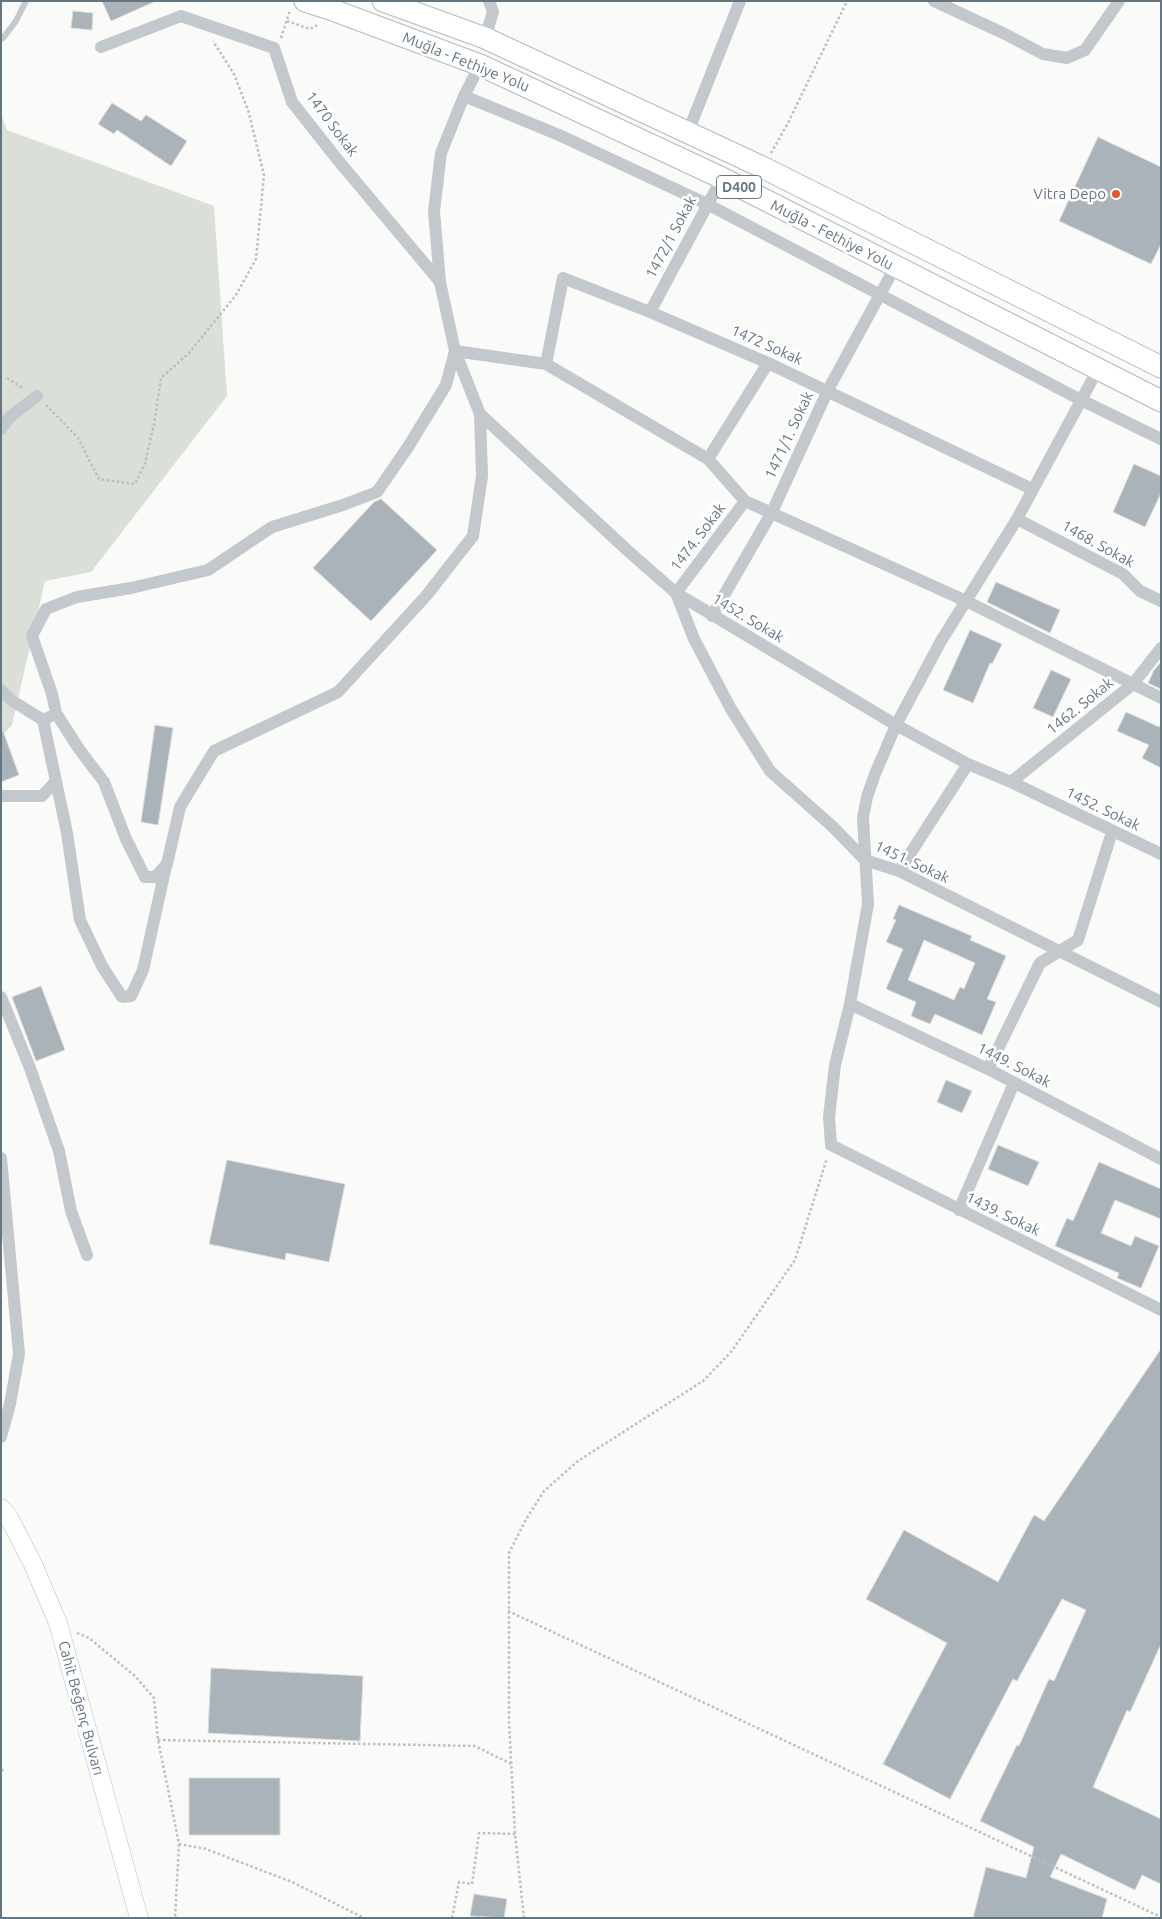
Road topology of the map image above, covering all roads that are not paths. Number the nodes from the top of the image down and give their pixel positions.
1 (26, 1) edge
2 (304, 1) edge
3 (382, 1) edge
4 (490, 1) edge
5 (740, 1) edge
6 (934, 1) edge
7 (1118, 1) edge
8 (3, 38) dead end
9 (485, 38) junction
10 (101, 47) dead end
11 (480, 65) junction
12 (464, 96) junction
13 (688, 132) junction
14 (722, 178) junction
15 (707, 204) junction
16 (895, 268) junction
17 (440, 282) junction
18 (881, 294) junction
19 (650, 312) junction
20 (455, 350) junction
21 (768, 363) junction
22 (1159, 363) edge
23 (546, 364) junction
24 (1098, 369) junction
25 (828, 390) junction
26 (37, 396) road end
27 (1081, 400) junction
28 (1161, 400) edge
29 (480, 414) junction
30 (1, 429) edge
31 (1161, 439) edge
32 (708, 459) junction
33 (1032, 489) junction
34 (746, 501) junction
35 (772, 512) junction
36 (1017, 519) junction
37 (676, 593) junction
38 (966, 601) junction
39 (1161, 601) edge
40 (712, 616) junction
41 (1161, 648) edge
42 (1133, 684) junction
43 (1, 690) edge
44 (1161, 698) edge
45 (56, 713) junction
46 (43, 720) junction
47 (896, 726) junction
48 (968, 764) junction
49 (56, 781) junction
50 (1011, 782) junction
51 (1, 796) edge
52 (1112, 832) junction
53 (1161, 854) edge
54 (865, 860) junction
55 (167, 864) junction
56 (899, 871) junction
57 (1059, 953) junction
58 (1, 997) edge
59 (1161, 1002) edge
60 (850, 1004) junction
61 (988, 1069) junction
62 (1014, 1083) junction
63 (1, 1158) edge
64 (1161, 1159) edge
65 (959, 1210) junction
66 (87, 1255) dead end
67 (1161, 1310) edge
68 (1, 1436) edge
69 (1, 1508) edge
70 (139, 1918) edge

1 - 8 lane
2 - 11 highway, Muğla - Fethiye Yolu / D400
3 - 9 highway, Muğla - Fethiye Yolu / D400
4 - 9 street
5 - 13 street
6 - 7 street
9 - 13 highway, Muğla - Fethiye Yolu / D400
10 - 17 street, 1470 Sokak
11 - 12 street, 1452. Sokak
11 - 14 highway, Muğla - Fethiye Yolu / D400
12 - 15 street
12 - 17 street, 1452. Sokak
13 - 22 highway, Muğla - Fethiye Yolu / D400
14 - 15 street, 1472/1 Sokak
14 - 16 highway, Muğla - Fethiye Yolu / D400
15 - 18 street
15 - 19 street, 1472/1 Sokak
16 - 18 street, 1471/1. Sokak
16 - 24 highway, Muğla - Fethiye Yolu / D400
17 - 20 street, 1452. Sokak
18 - 25 street, 1471/1. Sokak
18 - 27 street
19 - 21 street, 1472 Sokak
19 - 23 street, 1472 Sokak
20 - 23 street
20 - 29 street, 1452. Sokak
20 - 45 street
21 - 25 street, 1472 Sokak
21 - 32 street
23 - 32 street
24 - 27 street
24 - 28 highway, Muğla - Fethiye Yolu / D400
25 - 33 street, 1472 Sokak
25 - 35 street, 1471/1. Sokak
26 - 30 street
27 - 31 street
27 - 33 street
29 - 37 street, 1452. Sokak
29 - 55 street
32 - 34 street
33 - 36 street
34 - 35 street
34 - 37 street, 1474. Sokak
35 - 38 street
35 - 40 street, 1471/1. Sokak
36 - 38 street
36 - 39 street, 1468. Sokak
37 - 40 street, 1452. Sokak
37 - 54 street, 1451. Sokak
38 - 42 street
38 - 47 street
40 - 47 street, 1452. Sokak
41 - 42 street, 1462. Sokak
42 - 44 street
42 - 50 street, 1462. Sokak
43 - 46 street
45 - 46 street
45 - 55 street
46 - 49 street
47 - 48 street, 1452. Sokak
47 - 54 street
48 - 50 street, 1452. Sokak
48 - 56 street
49 - 51 street
49 - 55 street
50 - 52 street, 1452. Sokak
52 - 53 street, 1452. Sokak
52 - 57 street
54 - 56 street, 1451. Sokak
54 - 60 street
56 - 57 street, 1451. Sokak
57 - 59 street, 1451. Sokak
57 - 61 street
58 - 66 street
60 - 61 street, 1449. Sokak
60 - 65 street, 1439. Sokak
61 - 62 street, 1449. Sokak
62 - 64 street, 1449. Sokak
62 - 65 street
63 - 68 street
65 - 67 street, 1439. Sokak
69 - 70 main road, Cahit Beğenç Bulvarı

